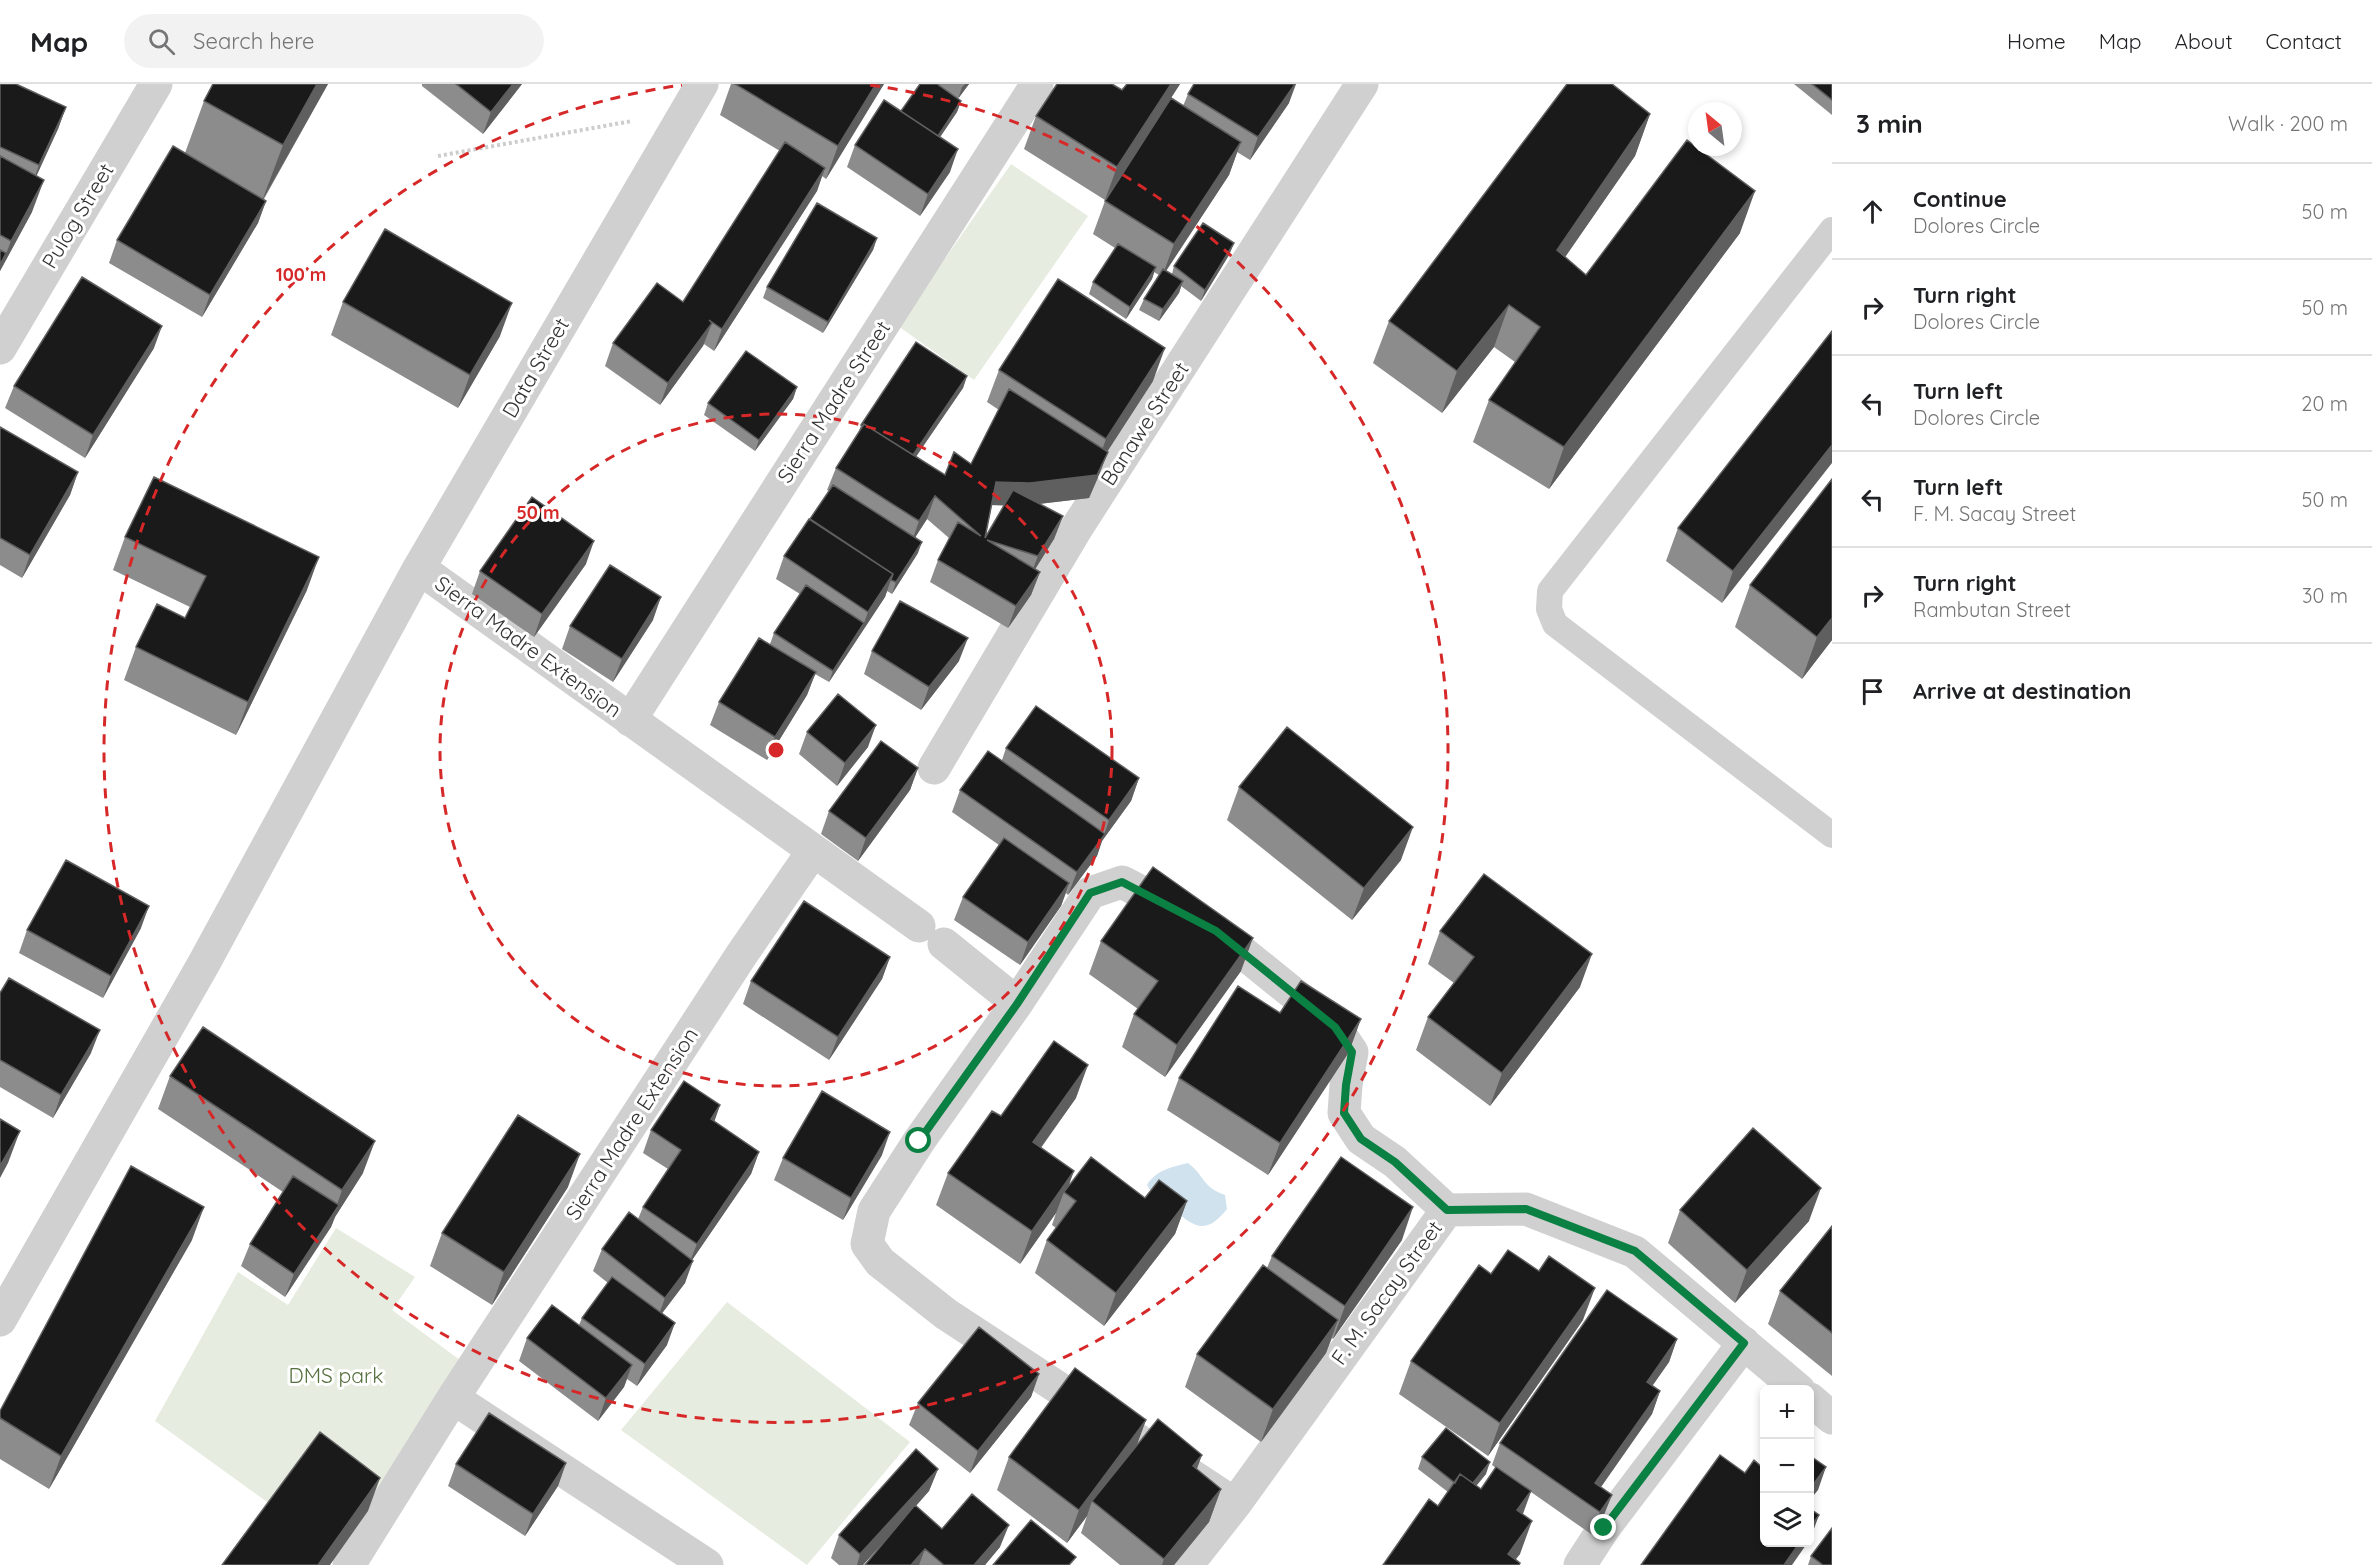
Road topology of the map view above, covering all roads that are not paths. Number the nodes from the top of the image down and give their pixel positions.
1 (156, 84) edge
2 (1037, 84) edge
3 (1362, 84) edge
4 (695, 96) edge
5 (1832, 230) edge
6 (0, 348) edge
7 (419, 568) junction
8 (630, 720) junction
9 (934, 768) dead end
10 (1832, 835) edge
11 (813, 851) junction
12 (1017, 1004) junction
13 (1447, 1210) junction
14 (0, 1320) edge
15 (1744, 1343) junction
16 (1794, 1385) edge
17 (453, 1398) junction
18 (1814, 1403) edge
19 (1832, 1418) edge
20 (1235, 1504) junction
21 (349, 1565) edge
22 (707, 1565) edge
23 (1187, 1565) edge
24 (1580, 1565) edge

1 - 6 street, Pulog Street
2 - 8 street, Sierra Madre Street
3 - 9 street, Banawe Street
4 - 7 street, Data Street
5 - 10 lane
7 - 8 street, Sierra Madre Extension
7 - 14 street, Data Street
8 - 11 street, Sierra Madre Extension
11 - 12 street, Sierra Madre Extension
11 - 17 street, Sierra Madre Extension
12 - 13 street
12 - 20 street
13 - 15 street, F. M. Sacay Street
13 - 20 street, F. M. Sacay Street
15 - 16 street, F. M. Sacay Street
15 - 24 street
17 - 21 street, Sierra Madre Extension
17 - 22 street
18 - 19 street
20 - 23 street

